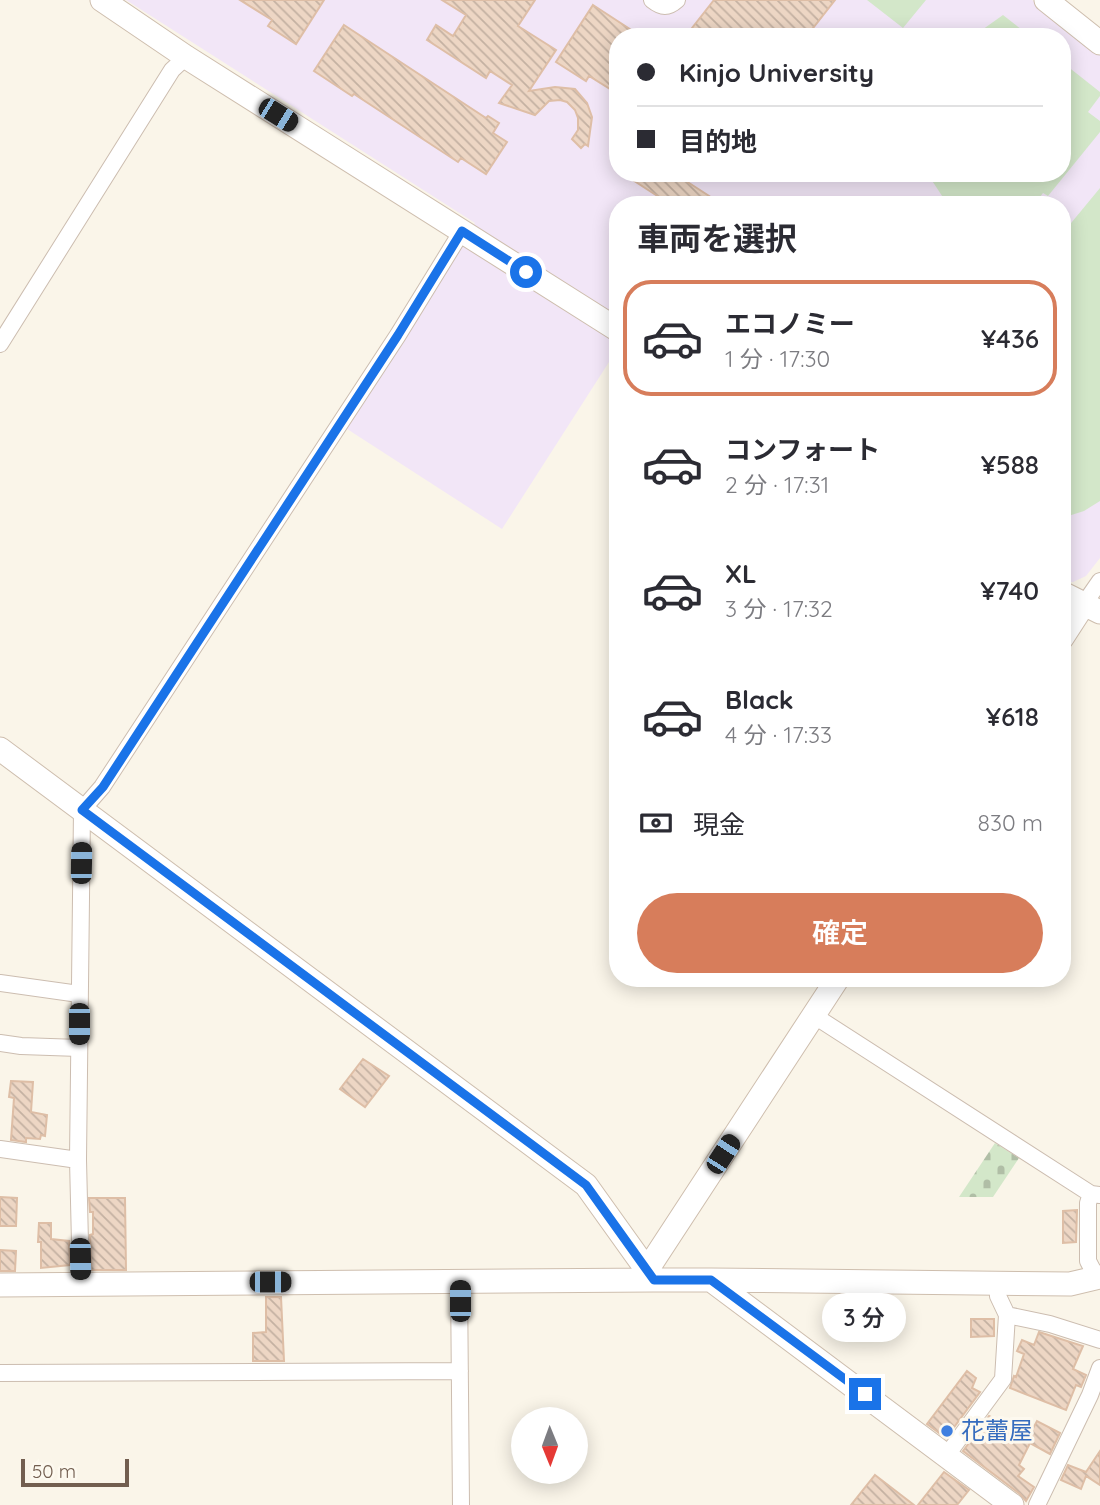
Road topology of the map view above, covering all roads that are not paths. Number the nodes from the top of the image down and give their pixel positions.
1 (102, 0) edge
2 (652, 0) edge
3 (677, 0) edge
4 (1046, 0) edge
5 (1100, 43) edge
6 (186, 57) junction
7 (462, 231) junction
8 (609, 324) edge
9 (0, 344) edge
10 (1100, 581) edge
11 (1071, 598) edge
12 (1092, 608) edge
13 (1071, 629) edge
14 (0, 749) edge
15 (82, 810) junction
16 (0, 983) edge
17 (832, 987) edge
18 (79, 994) junction
19 (813, 1015) junction
20 (0, 1043) edge
21 (79, 1048) junction
22 (0, 1149) edge
23 (78, 1160) junction
24 (1095, 1194) edge
25 (650, 1275) junction
26 (1098, 1278) edge
27 (460, 1280) junction
28 (711, 1280) junction
29 (0, 1284) edge
30 (81, 1284) junction
31 (997, 1284) junction
32 (1007, 1315) junction
33 (1100, 1340) edge
34 (1100, 1368) edge
35 (460, 1371) junction
36 (0, 1373) edge
37 (947, 1455) junction
38 (461, 1505) edge
39 (1012, 1505) edge
40 (1037, 1505) edge

1 - 6 street
2 - 3 street
4 - 5 street
6 - 7 street
6 - 9 street
7 - 8 street
7 - 15 street
10 - 12 street
11 - 12 street
12 - 13 street
14 - 15 street
15 - 18 street
15 - 25 street
16 - 18 street
17 - 19 street
18 - 21 street
19 - 24 street
19 - 25 street
20 - 21 street
21 - 23 street
22 - 23 street
23 - 30 street
24 - 26 street
25 - 27 street
25 - 28 street
26 - 31 street
27 - 30 street
27 - 35 street
28 - 31 street
28 - 37 street
29 - 30 street
31 - 32 street
32 - 33 street
32 - 37 street
34 - 40 street
35 - 36 street
35 - 38 street
37 - 39 street

